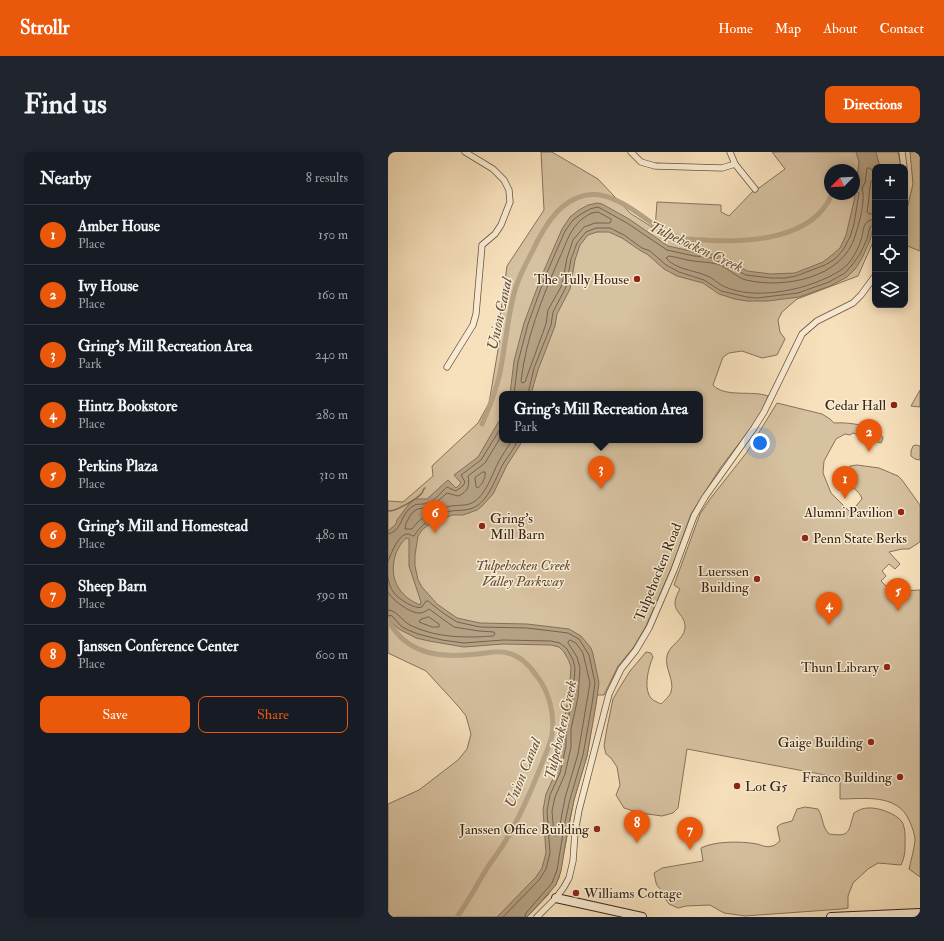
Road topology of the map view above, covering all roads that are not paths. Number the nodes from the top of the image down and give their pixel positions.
1 (465, 152) edge
2 (631, 152) edge
3 (730, 152) edge
4 (902, 152) edge
5 (736, 164) junction
6 (904, 164) edge
7 (755, 189) dead end
8 (872, 280) edge
9 (447, 367) dead end
10 (556, 898) junction
11 (920, 913) edge
12 (537, 917) edge
13 (642, 917) edge
14 (830, 917) edge

1 - 9 street
2 - 5 street
3 - 5 street
4 - 6 street
5 - 7 street
8 - 10 street, Tulpehocken Road
10 - 12 street, Tulpehocken Road
10 - 13 street
11 - 14 street

